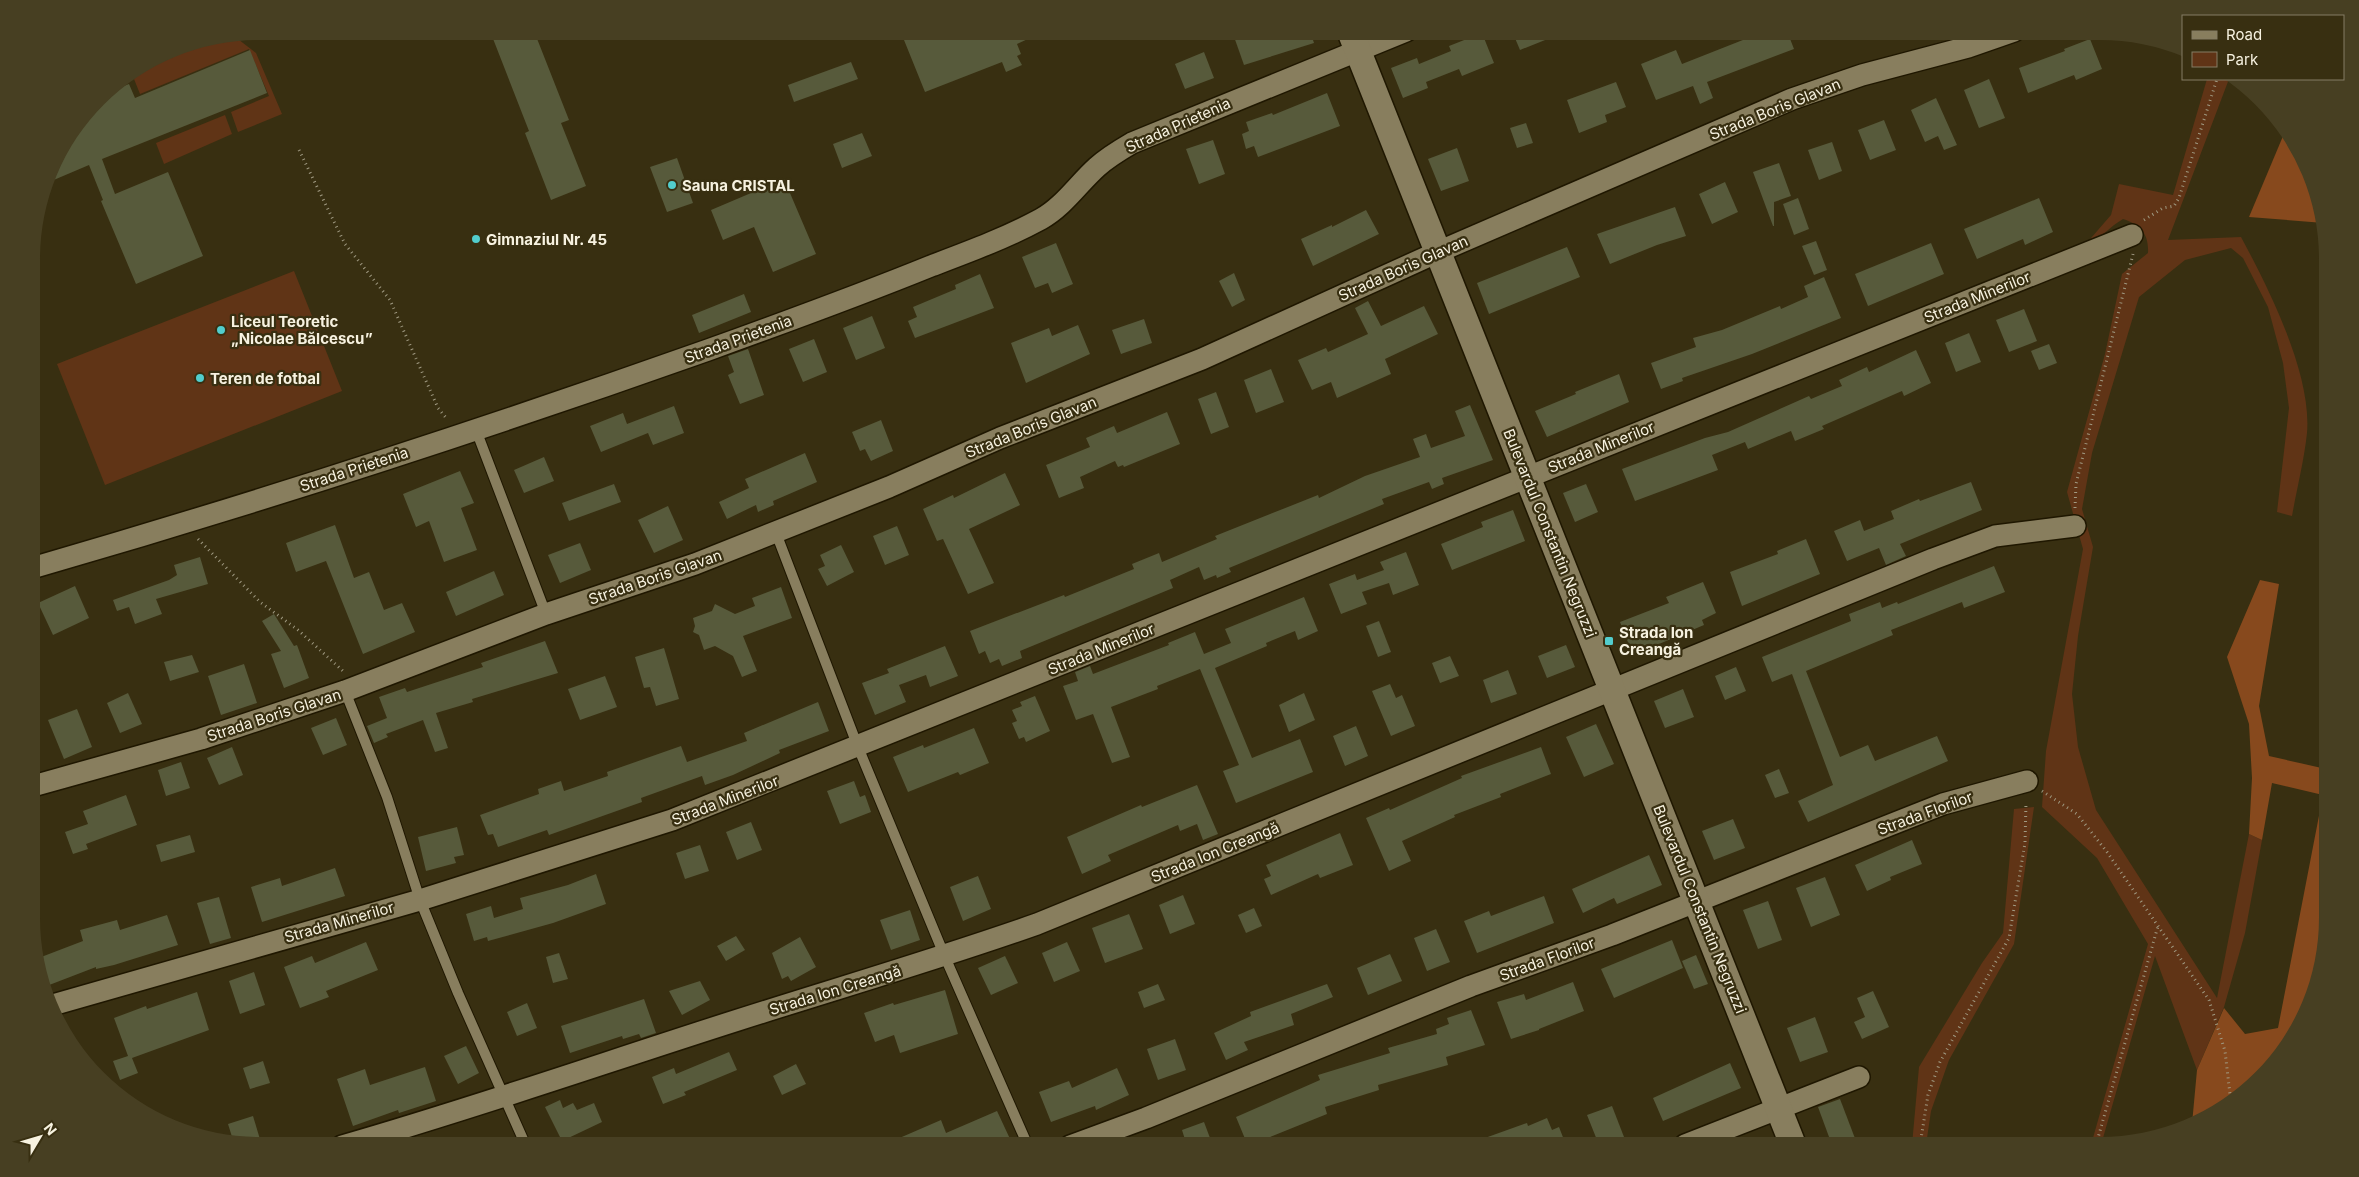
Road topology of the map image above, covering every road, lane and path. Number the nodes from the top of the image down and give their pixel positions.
1 (1988, 40) edge
2 (1354, 41) edge
3 (2217, 80) edge
4 (299, 150) dead end
5 (2132, 235) junction
6 (1438, 252) junction
7 (476, 430) junction
8 (1527, 477) junction
9 (184, 524) junction
10 (2075, 526) joint
11 (776, 533) junction
12 (40, 566) edge
13 (546, 614) junction
14 (352, 688) junction
15 (1612, 688) junction
16 (858, 747) junction
17 (2027, 781) junction
18 (40, 784) edge
19 (420, 900) junction
20 (1697, 901) junction
21 (2158, 925) junction
22 (945, 957) junction
23 (58, 1004) edge
24 (1859, 1077) dead end
25 (2230, 1094) edge
26 (505, 1095) junction
27 (1779, 1107) junction
28 (374, 1137) edge
29 (522, 1137) edge
30 (1024, 1137) edge
31 (1094, 1137) edge
32 (1705, 1137) edge
33 (1790, 1137) edge
34 (1921, 1137) edge
35 (2098, 1137) edge

1 - 6 street, Strada Boris Glavan
2 - 6 street, Bulevardul Constantin Negruzzi
2 - 7 street, Strada Prietenia
3 - 5 path
4 - 7 path
5 - 8 street, Strada Minerilor
5 - 10 path
6 - 8 street, Bulevardul Constantin Negruzzi
6 - 11 street, Strada Boris Glavan
7 - 9 street, Strada Prietenia
7 - 13 lane
8 - 15 street, Bulevardul Constantin Negruzzi
8 - 16 street, Strada Minerilor
9 - 12 street, Strada Prietenia
9 - 14 path
10 - 15 street, Strada Ion Creangă
11 - 13 street, Strada Boris Glavan
11 - 16 lane
13 - 14 street, Strada Boris Glavan
14 - 18 street, Strada Boris Glavan
14 - 19 lane
15 - 20 street, Bulevardul Constantin Negruzzi
15 - 22 street, Strada Ion Creangă
16 - 19 street, Strada Minerilor
16 - 22 lane
17 - 20 street, Strada Florilor
17 - 21 path
17 - 34 path
19 - 23 street, Strada Minerilor
19 - 26 lane
20 - 27 street, Bulevardul Constantin Negruzzi
20 - 31 street, Strada Florilor
21 - 25 path
21 - 35 path
22 - 26 street, Strada Ion Creangă
22 - 30 lane
24 - 27 street
26 - 28 street, Strada Ion Creangă
26 - 29 lane
27 - 32 street
27 - 33 street, Bulevardul Constantin Negruzzi

